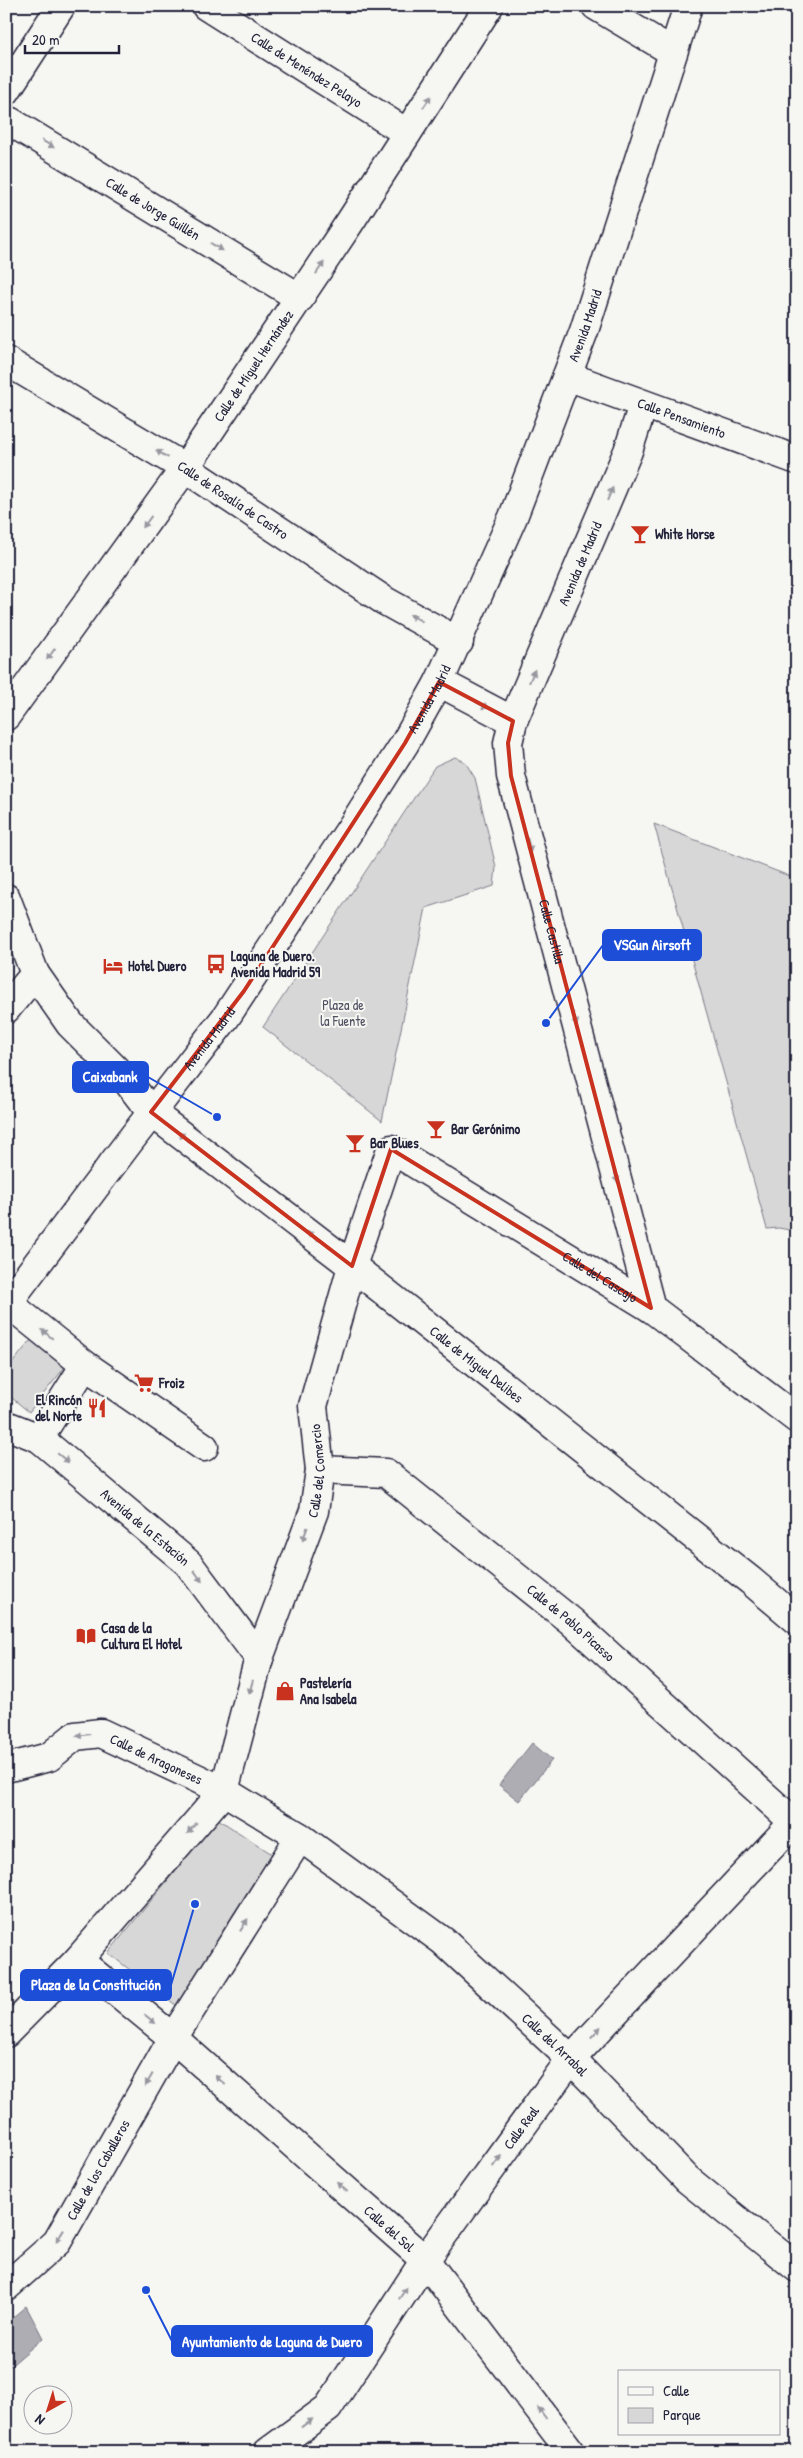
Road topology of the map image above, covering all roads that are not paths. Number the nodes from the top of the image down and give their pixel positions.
1 (61, 6) edge
2 (206, 6) edge
3 (489, 6) edge
4 (596, 6) edge
5 (688, 6) edge
6 (673, 52) junction
7 (6, 91) edge
8 (6, 119) edge
9 (408, 133) junction
10 (300, 298) junction
11 (6, 361) edge
12 (567, 376) junction
13 (643, 405) junction
14 (797, 460) edge
15 (185, 468) junction
16 (459, 642) junction
17 (439, 682) junction
18 (6, 716) edge
19 (514, 721) junction
20 (6, 898) edge
21 (35, 974) junction
22 (6, 1009) edge
23 (152, 1112) junction
24 (391, 1149) joint
25 (352, 1266) junction
26 (7, 1304) edge
27 (651, 1308) junction
28 (85, 1365) junction
29 (797, 1419) edge
30 (6, 1425) edge
31 (39, 1438) junction
32 (204, 1447) dead end
33 (320, 1470) junction
34 (797, 1620) edge
35 (259, 1658) junction
36 (6, 1768) edge
37 (224, 1791) junction
38 (796, 1822) edge
39 (300, 1836) junction
40 (78, 1960) junction
41 (6, 2033) edge
42 (173, 2038) junction
43 (571, 2058) junction
44 (425, 2260) junction
45 (797, 2268) edge
46 (6, 2287) edge
47 (566, 2450) edge
48 (268, 2452) edge

1 - 7 street
2 - 9 street, Calle de Menéndez Pelayo
9 -> 3 street, Calle de Miguel Hernández
4 - 6 street
5 - 6 street, Avenida Madrid
6 - 12 street, Avenida Madrid
8 -> 10 street, Calle de Jorge Guillén
10 -> 9 street, Calle de Miguel Hernández
10 - 15 street, Calle de Miguel Hernández
15 -> 11 street, Calle de Rosalía de Castro
12 - 13 street, Calle Pensamiento
12 - 16 street, Avenida Madrid
13 - 14 street, Calle Pensamiento
19 -> 13 street, Avenida de Madrid
16 -> 15 street, Calle de Rosalía de Castro
15 -> 18 street, Calle de Miguel Hernández
16 - 17 street, Avenida Madrid
17 -> 19 street
17 - 23 street, Avenida Madrid
19 -> 27 street, Calle Castilla
20 - 21 street, Calle de Miguel Delibes
21 - 22 street
21 - 23 street, Calle de Miguel Delibes
25 -> 23 street, Calle de Miguel Delibes
23 - 26 street, Avenida Madrid
24 - 25 street, Calle del Comercio
24 - 27 street, Calle del Cascajo
25 - 33 street, Calle del Comercio
25 - 34 street, Calle de Miguel Delibes
28 -> 26 street
27 - 29 street, Calle del Cascajo
28 - 31 street
28 - 32 street
30 - 31 street, Avenida de la Estación
31 -> 35 street, Avenida de la Estación
33 -> 35 street, Calle del Comercio
33 - 38 street, Calle de Pablo Picasso
35 -> 37 street, Calle del Comercio
37 -> 36 street, Calle de Aragoneses
37 - 39 street, Calle de Aragoneses
37 -> 40 street
43 -> 38 street, Calle Real
42 -> 39 street, Calle de los Caballeros
39 - 43 street, Calle del Arrabal
40 - 41 street
40 -> 42 street, Calle del Sol
44 -> 42 street, Calle del Sol
42 -> 46 street, Calle de los Caballeros
44 -> 43 street, Calle Real
43 - 45 street, Calle del Arrabal
47 -> 44 street, Calle del Sol
48 -> 44 street, Calle Real

